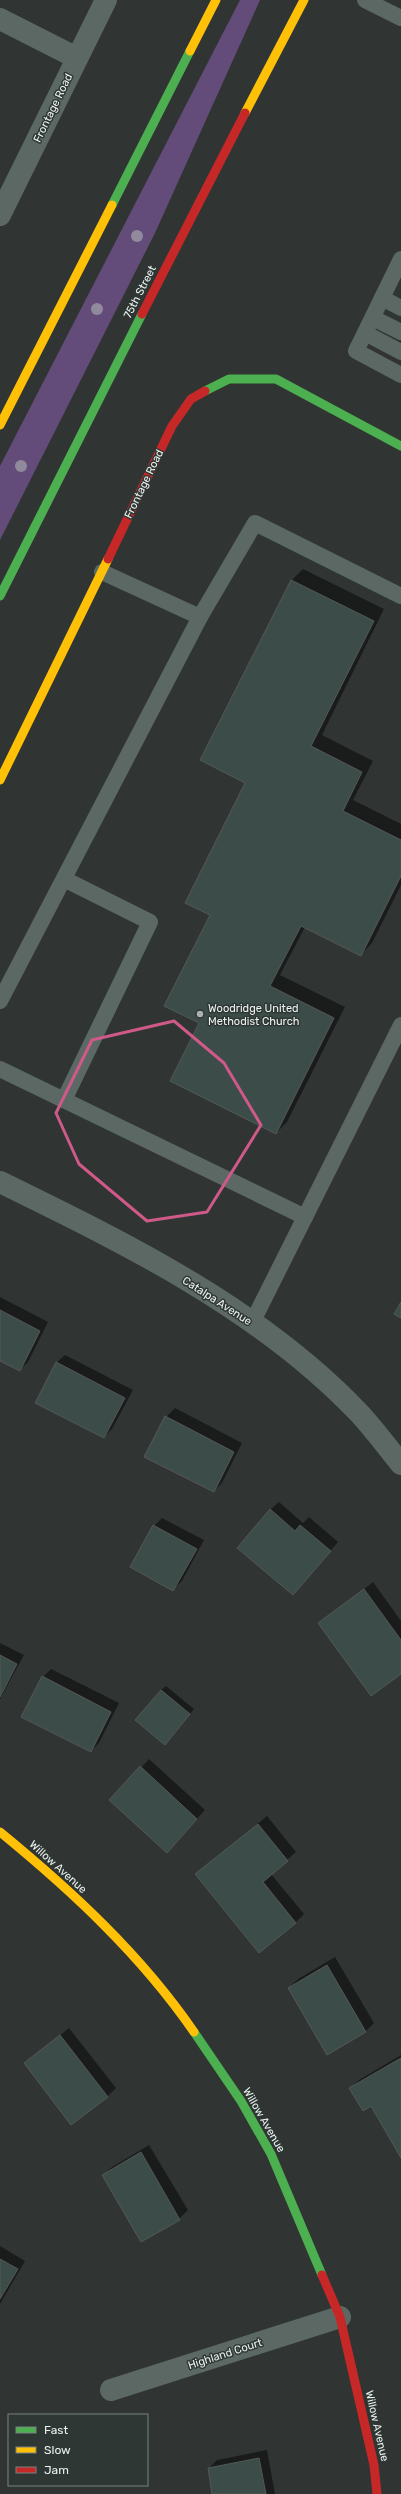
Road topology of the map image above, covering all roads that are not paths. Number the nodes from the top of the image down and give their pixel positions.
1 (106, 0) edge
2 (216, 0) edge
3 (304, 0) edge
4 (365, 0) edge
5 (401, 18) edge
6 (0, 19) edge
7 (77, 58) junction
8 (0, 215) edge
9 (401, 259) edge
10 (382, 298) junction
11 (401, 308) edge
12 (373, 318) junction
13 (401, 332) edge
14 (365, 333) junction
15 (401, 352) edge
16 (401, 375) edge
17 (0, 425) edge
18 (401, 446) edge
19 (102, 572) junction
20 (0, 596) edge
21 (401, 596) edge
22 (200, 617) junction
23 (0, 780) edge
24 (64, 879) junction
25 (0, 1001) edge
26 (401, 1025) edge
27 (0, 1069) edge
28 (64, 1100) junction
29 (0, 1182) edge
30 (305, 1217) junction
31 (252, 1323) junction
32 (401, 1464) edge
33 (0, 1832) edge
34 (340, 2317) junction
35 (111, 2390) dead end
36 (377, 2494) edge

1 - 7 street, Frontage Road
2 - 17 street
3 - 20 street, 75th Street
4 - 5 lane
6 - 7 street
7 - 8 street, Frontage Road
9 - 10 lane
10 - 11 lane
10 - 12 lane
12 - 13 lane
12 - 14 lane
14 - 15 lane
14 - 16 lane
18 - 19 street, Frontage Road
19 - 22 lane
19 - 23 street, Frontage Road
21 - 22 lane
22 - 24 lane
24 - 25 lane
24 - 28 lane
26 - 30 lane
27 - 28 lane
28 - 30 lane
29 - 31 street, Catalpa Avenue
30 - 31 lane
31 - 32 street, Catalpa Avenue
33 - 34 street, Willow Avenue
34 - 35 street, Highland Court
34 - 36 street, Willow Avenue

